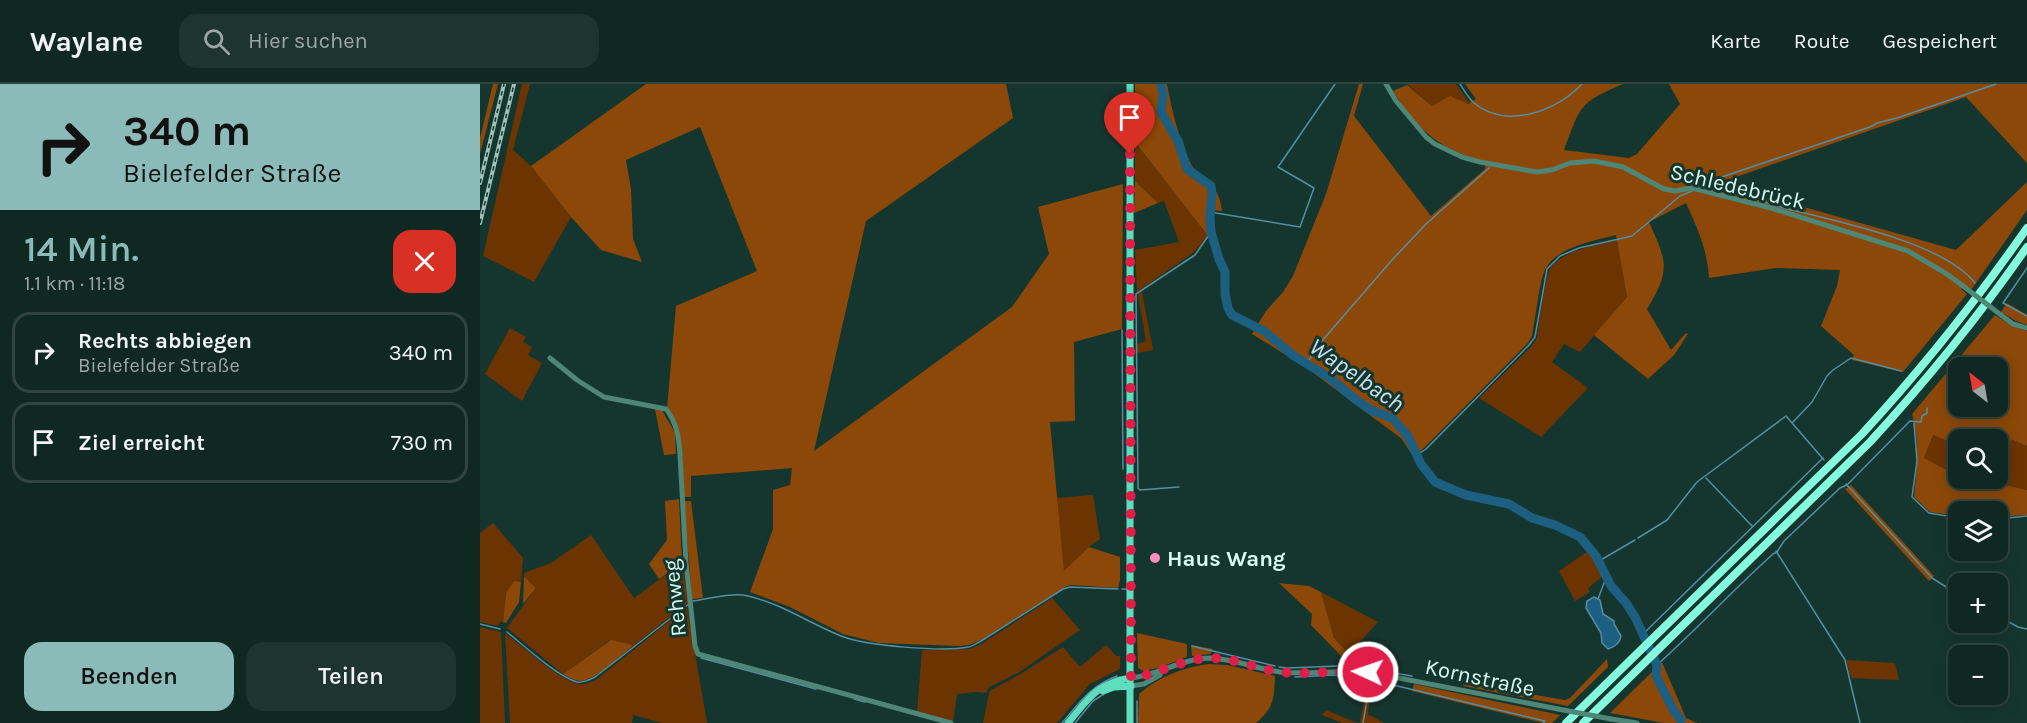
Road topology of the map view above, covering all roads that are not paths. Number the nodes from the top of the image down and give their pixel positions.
1 (1130, 84) edge
2 (1386, 84) edge
3 (2027, 228) edge
4 (2027, 247) edge
5 (2027, 328) edge
6 (549, 358) dead end
7 (1174, 667) junction
8 (1131, 678) junction
9 (1131, 686) junction
10 (1078, 711) junction
11 (951, 723) edge
12 (1068, 723) edge
13 (1130, 723) edge
14 (1566, 723) edge
15 (1583, 723) edge
16 (1638, 723) edge

1 - 8 main road
2 - 5 street, Schledebrück, bridge
3 - 14 highway
4 - 15 highway
6 - 11 street, Rehweg
7 - 8 street, Kornstraße
7 - 9 street, Kornstraße
7 - 16 street, Kornstraße, bridge
8 - 9 main road
8 - 10 main road
9 - 10 main road
9 - 13 main road
10 - 12 main road

